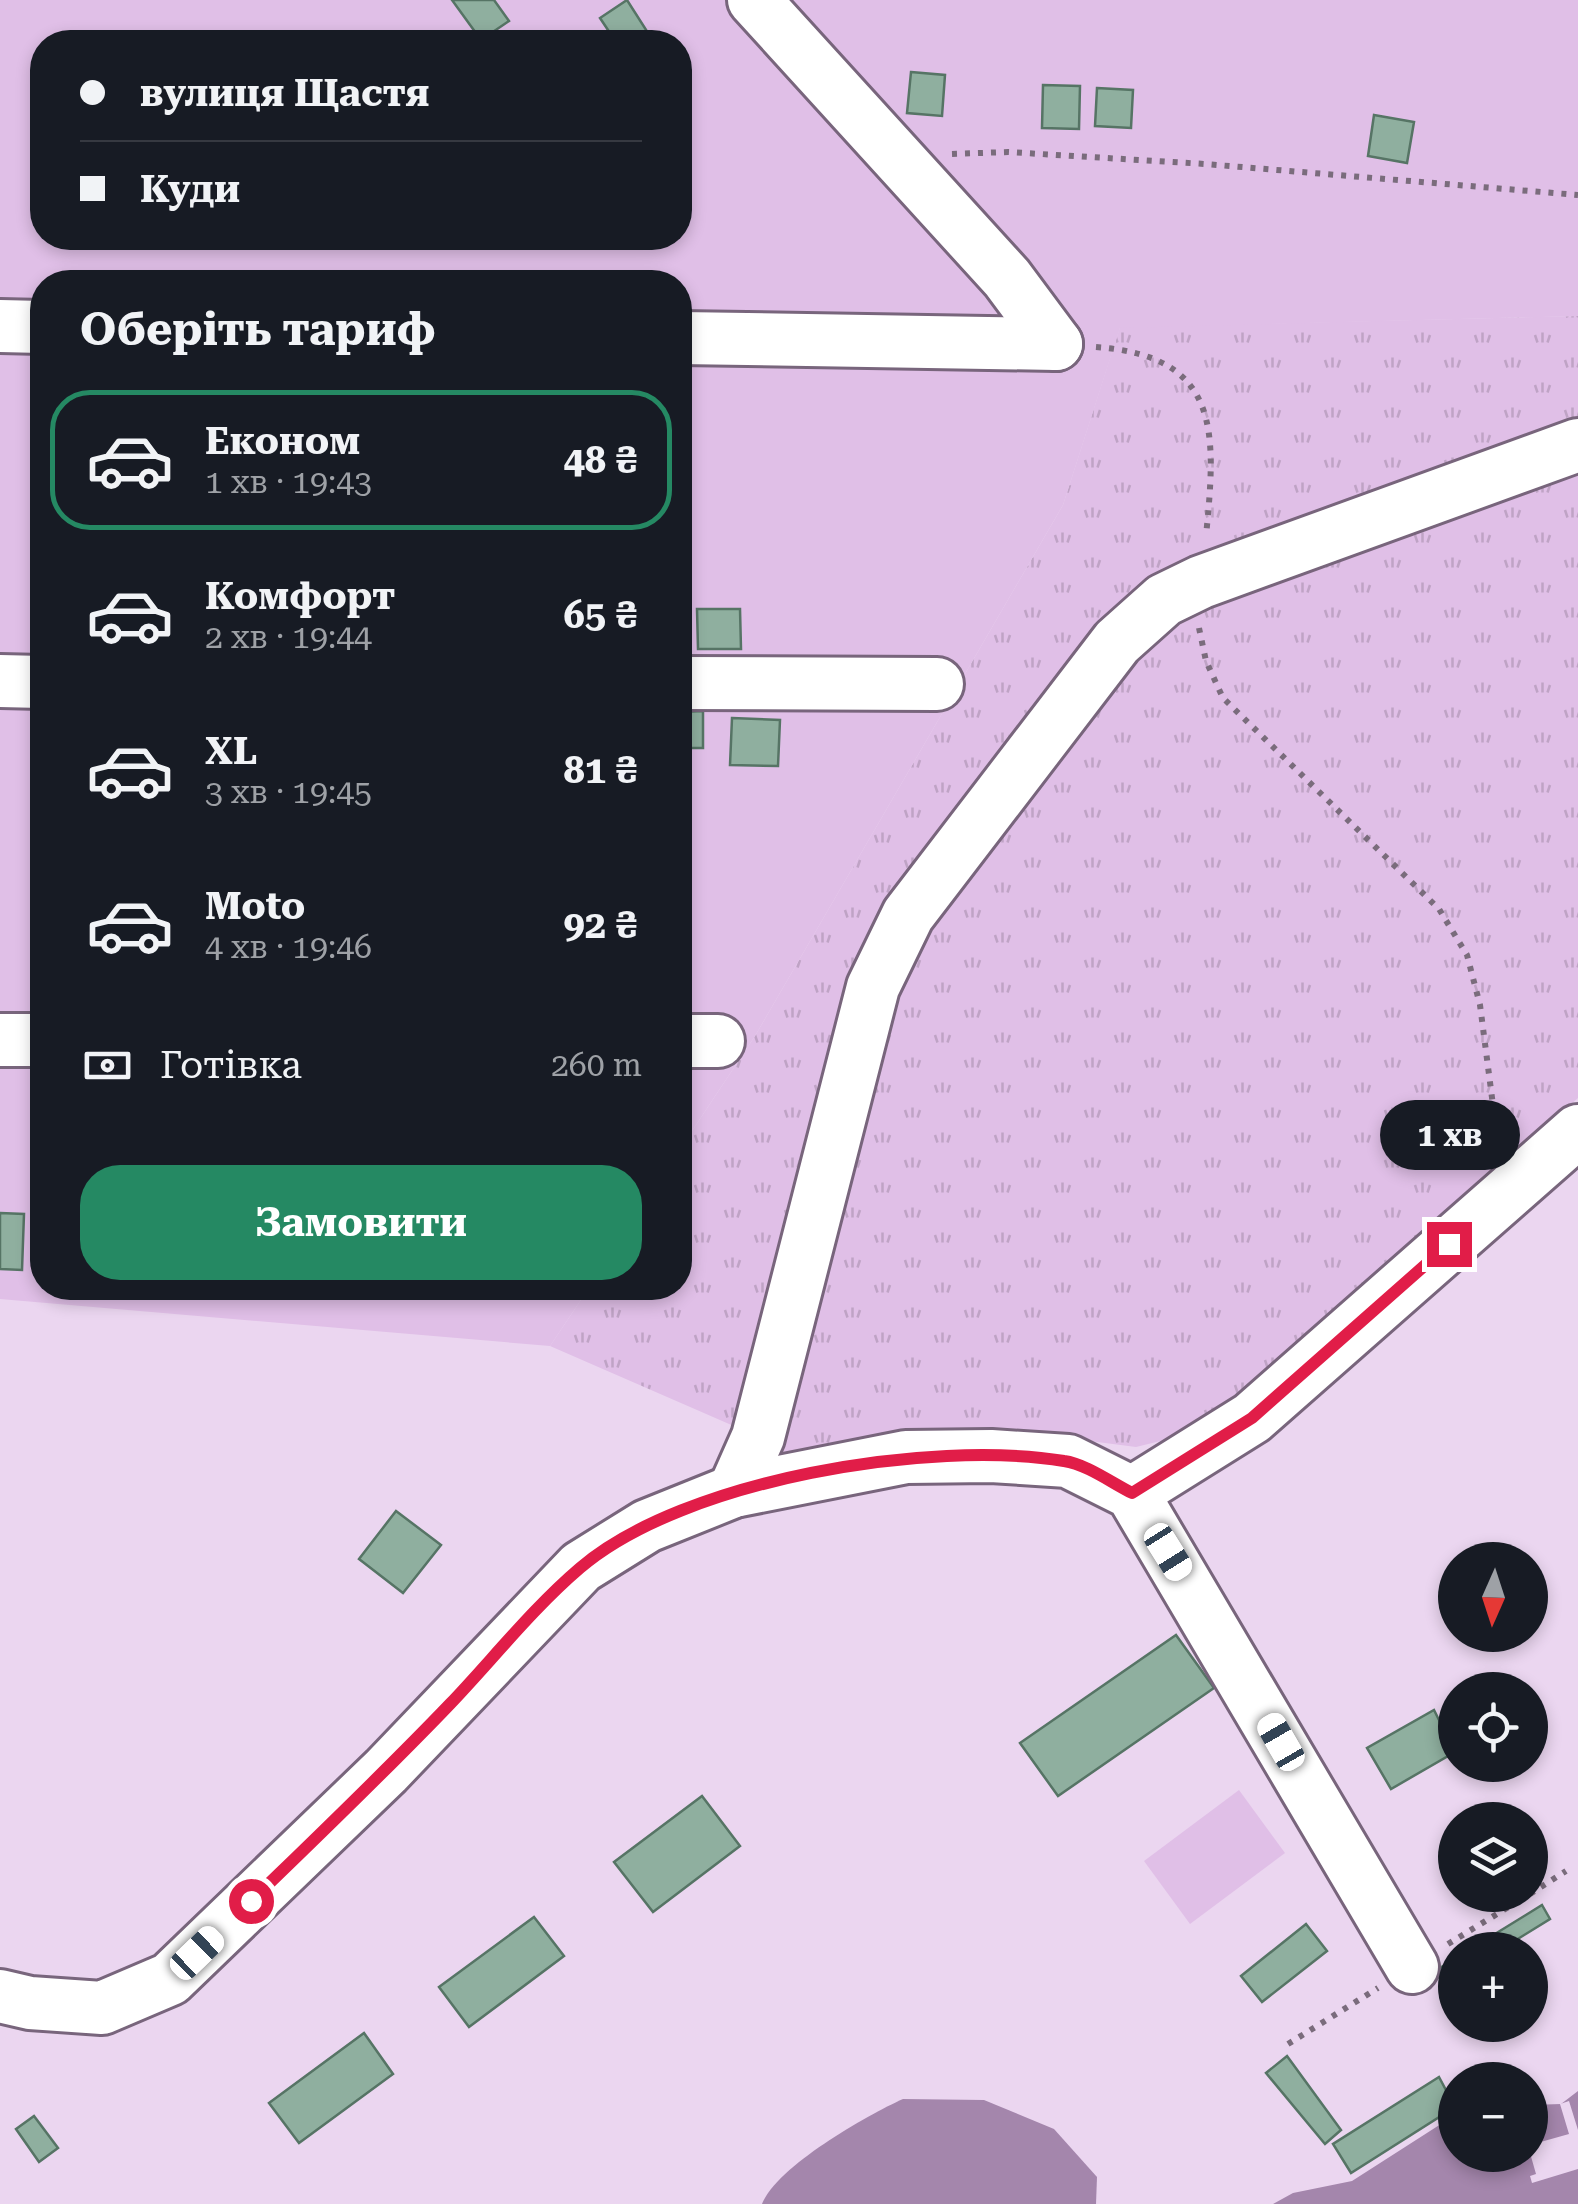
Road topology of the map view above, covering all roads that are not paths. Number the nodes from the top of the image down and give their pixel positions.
1 (754, 0) edge
2 (0, 326) edge
3 (30, 327) edge
4 (692, 338) edge
5 (1578, 445) edge
6 (0, 682) edge
7 (30, 682) edge
8 (692, 684) edge
9 (937, 684) dead end
10 (0, 1040) edge
11 (30, 1040) edge
12 (1578, 1131) edge
13 (734, 1491) junction
14 (1132, 1493) junction
15 (1412, 1967) dead end
16 (0, 1996) edge

1 - 4 street
2 - 3 street
5 - 13 street
6 - 7 street
8 - 9 street
10 - 11 street
12 - 14 street
13 - 14 street
13 - 16 street
14 - 15 street

